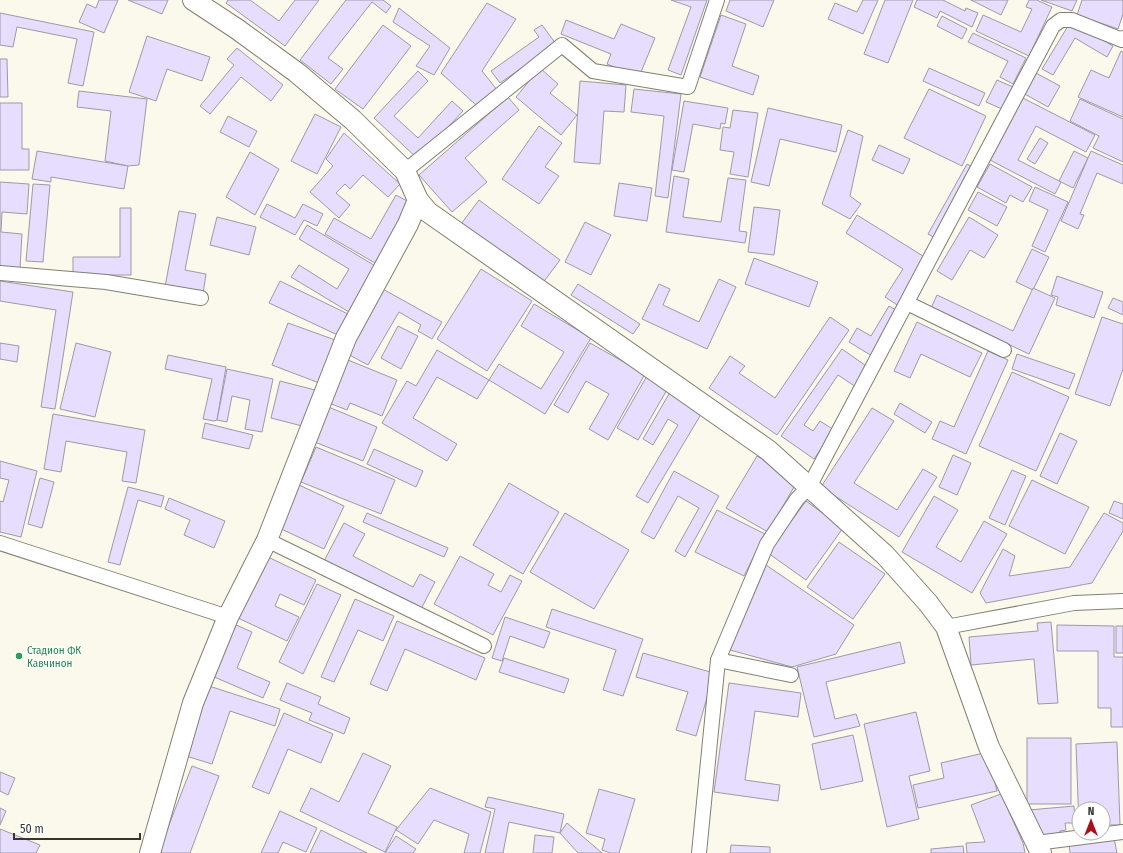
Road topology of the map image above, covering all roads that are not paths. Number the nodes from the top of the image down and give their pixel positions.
1 (193, 0) edge
2 (718, 0) edge
3 (1123, 39) edge
4 (405, 171) junction
5 (418, 200) junction
6 (0, 273) edge
7 (201, 298) dead end
8 (907, 303) junction
9 (1004, 350) dead end
10 (809, 487) junction
11 (267, 540) junction
12 (0, 545) edge
13 (1123, 601) edge
14 (228, 617) junction
15 (946, 627) junction
16 (484, 646) dead end
17 (718, 660) junction
18 (791, 675) dead end
19 (1123, 832) edge
20 (1039, 848) edge
21 (150, 853) edge
22 (699, 853) edge

1 - 4 street
2 - 4 street
3 - 8 street
4 - 5 street
5 - 10 street
5 - 11 street
6 - 7 street
8 - 9 street
8 - 10 street
10 - 15 street
10 - 17 street
11 - 14 street
11 - 16 street
12 - 14 street
13 - 15 street
14 - 21 street
15 - 20 street
17 - 18 street
17 - 22 street
19 - 20 street

